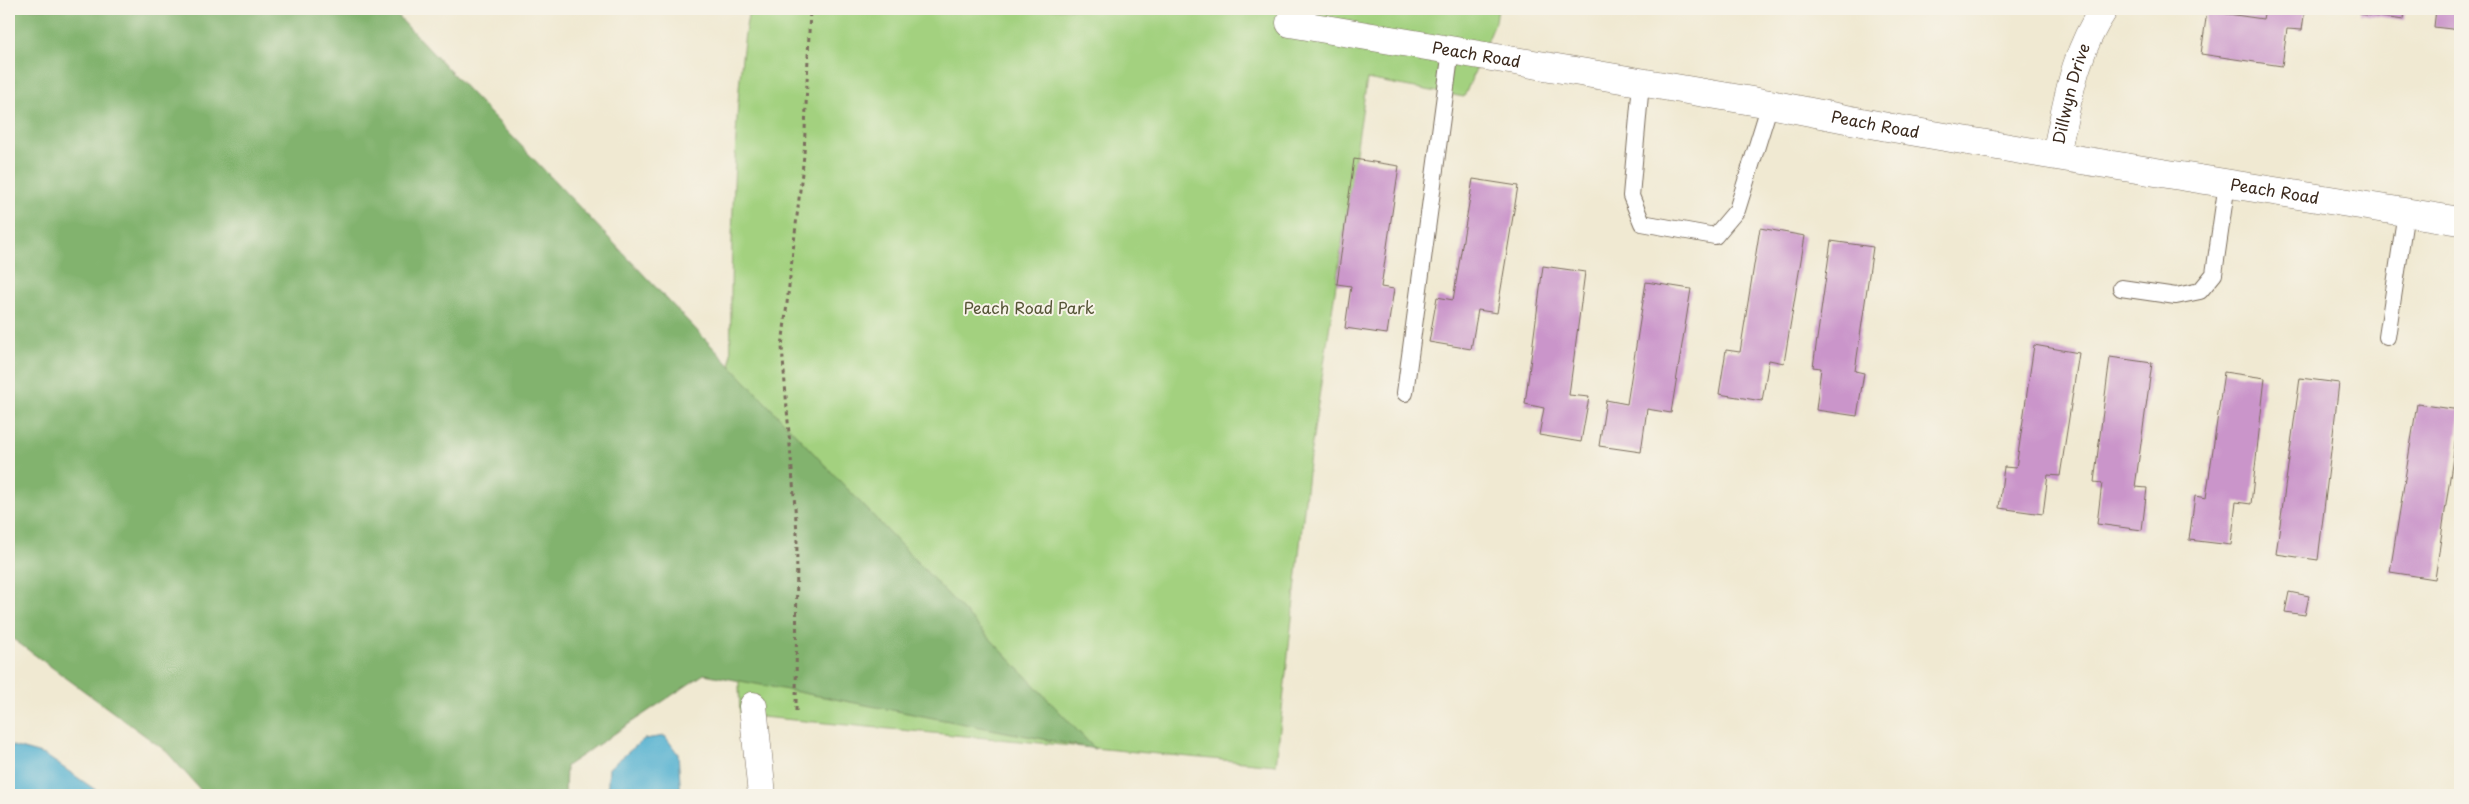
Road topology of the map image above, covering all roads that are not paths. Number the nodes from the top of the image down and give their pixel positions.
1 (2104, 9) edge
2 (1290, 23) dead end
3 (1451, 50) junction
4 (1640, 83) junction
5 (1770, 104) junction
6 (2056, 154) junction
7 (2227, 183) junction
8 (2406, 212) junction
9 (2460, 221) edge
10 (2121, 288) dead end
11 (2387, 337) dead end
12 (1405, 393) dead end
13 (753, 706) dead end
14 (762, 795) edge

1 - 6 street, Dillwyn Drive
2 - 3 street, Peach Road
3 - 4 street, Peach Road
3 - 12 lane
4 - 5 street, Peach Road
4 - 5 lane
5 - 6 street, Peach Road
6 - 7 street, Peach Road
7 - 8 street, Peach Road
7 - 10 lane
8 - 9 street, Peach Road
8 - 11 lane
13 - 14 street

